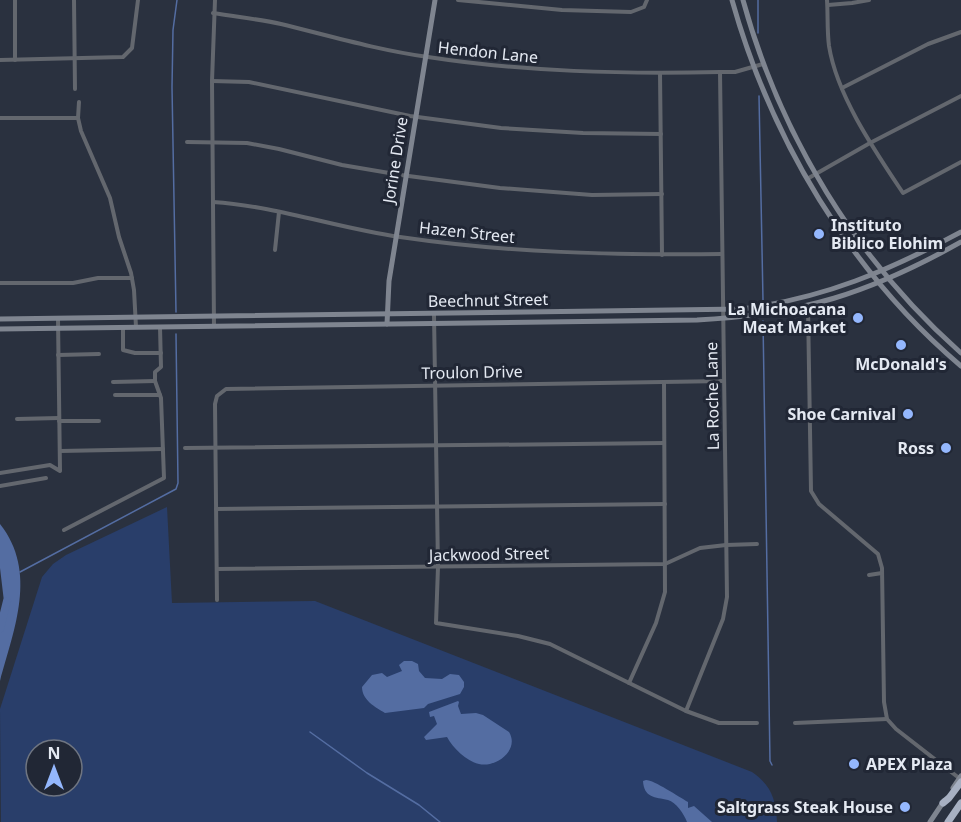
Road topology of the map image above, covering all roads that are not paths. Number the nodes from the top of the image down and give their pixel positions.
1 (15, 0) edge
2 (74, 0) edge
3 (138, 0) edge
4 (215, 0) edge
5 (435, 0) edge
6 (459, 0) edge
7 (647, 0) edge
8 (732, 0) edge
9 (743, 0) edge
10 (868, 0) edge
11 (827, 2) edge
12 (213, 14) junction
13 (961, 32) edge
14 (426, 57) junction
15 (74, 59) junction
16 (0, 60) edge
17 (15, 60) junction
18 (763, 64) junction
19 (753, 67) junction
20 (720, 72) junction
21 (660, 73) junction
22 (212, 81) junction
23 (842, 88) junction
24 (75, 89) dead end
25 (961, 96) edge
26 (79, 102) dead end
27 (416, 116) junction
28 (0, 118) edge
29 (78, 118) junction
30 (661, 134) junction
31 (187, 142) dead end
32 (212, 142) junction
33 (870, 143) junction
34 (961, 162) edge
35 (815, 174) junction
36 (406, 176) junction
37 (807, 179) junction
38 (662, 194) junction
39 (213, 202) junction
40 (279, 212) junction
41 (961, 232) edge
42 (396, 236) junction
43 (944, 241) junction
44 (961, 242) edge
45 (948, 249) junction
46 (275, 250) dead end
47 (722, 254) junction
48 (662, 255) junction
49 (882, 271) junction
50 (873, 275) junction
51 (132, 278) junction
52 (889, 280) junction
53 (0, 283) edge
54 (880, 284) junction
55 (808, 307) junction
56 (723, 310) junction
57 (632, 312) junction
58 (528, 314) junction
59 (387, 315) junction
60 (435, 315) junction
61 (214, 316) junction
62 (300, 316) junction
63 (136, 318) junction
64 (0, 319) edge
65 (58, 319) junction
66 (723, 319) junction
67 (632, 321) junction
68 (528, 323) junction
69 (387, 324) junction
70 (435, 324) junction
71 (300, 325) junction
72 (214, 326) junction
73 (123, 327) junction
74 (136, 327) junction
75 (160, 327) junction
76 (58, 328) junction
77 (0, 329) edge
78 (161, 353) junction
79 (961, 353) edge
80 (99, 354) dead end
81 (58, 355) junction
82 (961, 366) edge
83 (155, 381) junction
84 (724, 381) junction
85 (113, 382) dead end
86 (664, 382) junction
87 (436, 385) junction
88 (115, 395) dead end
89 (160, 395) junction
90 (17, 419) dead end
91 (59, 420) junction
92 (99, 421) dead end
93 (664, 443) junction
94 (436, 446) junction
95 (184, 448) dead end
96 (215, 448) junction
97 (163, 449) junction
98 (60, 451) junction
99 (0, 473) edge
100 (46, 478) dead end
101 (0, 486) edge
102 (664, 504) junction
103 (437, 507) junction
104 (216, 509) junction
105 (64, 530) dead end
106 (757, 544) dead end
107 (726, 545) junction
108 (665, 564) junction
109 (438, 567) junction
110 (217, 569) junction
111 (882, 573) junction
112 (869, 575) dead end
113 (218, 600) dead end
114 (629, 684) junction
115 (686, 711) junction
116 (887, 719) junction
117 (757, 723) dead end
118 (795, 723) dead end
119 (960, 779) edge
120 (943, 803) joint
121 (961, 803) edge
122 (930, 822) edge
123 (948, 822) edge

1 - 17 street
2 - 15 street
3 - 15 street
4 - 12 street
5 - 14 main road, Jorine Drive
6 - 7 street
8 - 19 main road
9 - 18 main road
10 - 11 street
11 - 23 street
12 - 14 street, Hendon Lane
12 - 22 street
13 - 23 street
14 - 21 street, Hendon Lane
14 - 27 main road, Jorine Drive
15 - 17 street
15 - 24 street
16 - 17 street
18 - 19 street, Hendon Lane
18 - 35 main road
19 - 20 street, Hendon Lane
19 - 37 main road
20 - 21 street, Hendon Lane
20 - 47 street, La Roche Lane
21 - 30 street
22 - 27 street
22 - 32 street
23 - 33 street
25 - 33 street
26 - 29 street
27 - 30 street
27 - 36 main road, Jorine Drive
28 - 29 street
29 - 51 street
30 - 38 street
31 - 32 street
32 - 36 street
32 - 39 street
33 - 34 street
33 - 35 street
35 - 37 street
35 - 49 main road
36 - 38 street
36 - 42 main road, Jorine Drive
37 - 50 main road
38 - 48 street
39 - 40 street, Hazen Street
39 - 61 street
40 - 42 street, Hazen Street
40 - 46 street
41 - 43 main road, Beechnut Street
42 - 48 street, Hazen Street
42 - 59 main road, Jorine Drive
43 - 45 main road
43 - 49 main road, Beechnut Street
44 - 45 main road, Beechnut Street
45 - 52 main road, Beechnut Street
47 - 48 street, Hazen Street
47 - 56 street, La Roche Lane
49 - 50 main road, Beechnut Street
49 - 52 main road
50 - 54 main road
50 - 56 main road, Beechnut Street
51 - 53 street
51 - 63 street
52 - 54 main road, Beechnut Street
52 - 79 main road
54 - 55 main road, Beechnut Street
54 - 82 main road
55 - 66 main road, Beechnut Street
55 - 111 street
56 - 57 main road, Beechnut Street
56 - 66 street, La Roche Lane
57 - 58 main road, Beechnut Street
57 - 67 main road
58 - 60 main road, Beechnut Street
58 - 68 main road
59 - 60 main road, Beechnut Street
59 - 62 main road, Beechnut Street
59 - 69 main road, Jorine Drive
60 - 70 street
61 - 62 main road, Beechnut Street
61 - 63 main road, Beechnut Street
61 - 72 street
62 - 71 main road
63 - 65 main road, Beechnut Street
63 - 74 street
64 - 65 main road, Beechnut Street
65 - 76 street
66 - 67 main road, Beechnut Street
66 - 84 street, La Roche Lane
67 - 68 main road, Beechnut Street
68 - 70 main road, Beechnut Street
69 - 70 main road, Beechnut Street
69 - 71 main road, Beechnut Street
70 - 87 street
71 - 72 main road, Beechnut Street
72 - 75 main road, Beechnut Street
73 - 74 main road, Beechnut Street
73 - 76 main road, Beechnut Street
73 - 78 street
74 - 75 main road, Beechnut Street
75 - 78 street
76 - 77 main road, Beechnut Street
76 - 81 street
78 - 83 street
80 - 81 street
81 - 91 street
83 - 85 street
83 - 89 street
84 - 86 street, Troulon Drive
84 - 107 street, La Roche Lane
86 - 87 street, Troulon Drive
86 - 93 street
87 - 94 street
87 - 96 street, Troulon Drive
88 - 89 street
89 - 97 street
90 - 91 street
91 - 92 street
91 - 98 street
93 - 94 street
93 - 102 street
94 - 96 street
94 - 103 street
95 - 96 street
96 - 104 street
97 - 98 street
97 - 105 street
98 - 99 street
100 - 101 street
102 - 103 street
102 - 108 street
103 - 104 street
103 - 109 street
104 - 110 street
106 - 107 street, Jackwood Street
107 - 108 street, Jackwood Street
107 - 115 street, La Roche Lane
108 - 109 street, Jackwood Street
108 - 114 street
109 - 110 street, Jackwood Street
109 - 114 street
110 - 113 street
111 - 112 street
111 - 116 street
114 - 115 street
115 - 117 street
116 - 118 street
116 - 119 street
119 - 120 highway
120 - 122 main road
121 - 123 highway

